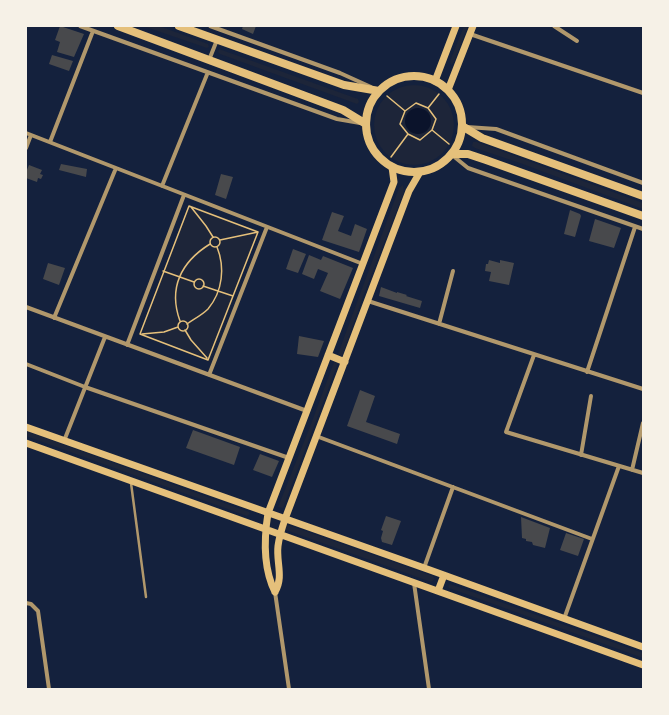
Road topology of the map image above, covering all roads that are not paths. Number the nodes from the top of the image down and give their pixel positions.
1 (80, 26) edge
2 (118, 26) edge
3 (179, 26) edge
4 (209, 26) edge
5 (456, 26) edge
6 (473, 26) edge
7 (554, 26) edge
8 (190, 28) edge
9 (93, 31) junction
10 (470, 34) junction
11 (205, 35) junction
12 (217, 40) junction
13 (577, 41) dead end
14 (209, 60) junction
15 (208, 72) junction
16 (435, 81) junction
17 (448, 90) junction
18 (379, 91) junction
19 (643, 93) edge
20 (366, 124) junction
21 (462, 126) junction
22 (26, 133) edge
23 (31, 135) junction
24 (50, 142) junction
25 (26, 148) edge
26 (452, 154) junction
27 (392, 166) junction
28 (116, 168) junction
29 (420, 172) junction
30 (643, 183) edge
31 (162, 186) junction
32 (184, 194) junction
33 (643, 196) edge
34 (643, 216) edge
35 (267, 227) junction
36 (635, 227) junction
37 (643, 230) edge
38 (363, 264) junction
39 (453, 271) dead end
40 (368, 301) junction
41 (26, 308) edge
42 (54, 318) junction
43 (439, 324) junction
44 (105, 337) junction
45 (127, 345) junction
46 (328, 355) junction
47 (534, 355) junction
48 (345, 362) junction
49 (26, 364) edge
50 (587, 372) junction
51 (209, 375) junction
52 (85, 387) junction
53 (643, 388) edge
54 (591, 396) dead end
55 (307, 411) junction
56 (643, 423) edge
57 (26, 427) edge
58 (316, 436) junction
59 (64, 441) junction
60 (26, 443) edge
61 (581, 455) junction
62 (289, 458) junction
63 (619, 466) junction
64 (632, 470) junction
65 (643, 473) edge
66 (131, 480) junction
67 (453, 487) junction
68 (268, 512) junction
69 (285, 519) junction
70 (265, 530) junction
71 (281, 535) junction
72 (592, 539) junction
73 (424, 568) junction
74 (444, 575) junction
75 (414, 583) junction
76 (438, 591) junction
77 (275, 592) junction
78 (146, 597) dead end
79 (26, 603) edge
80 (564, 619) junction
81 (643, 647) edge
82 (643, 665) edge
83 (49, 689) edge
84 (289, 689) edge
85 (429, 689) edge

1 - 9 street
2 - 14 main road
3 - 8 main road
4 - 11 street
4 - 18 street
5 - 16 main road
6 - 10 main road
7 - 13 street
8 - 11 main road
9 - 15 street
9 - 24 street
10 - 17 main road
10 - 19 street
11 - 12 main road
12 - 14 street
12 - 18 main road
14 - 20 main road
15 - 20 street
15 - 31 street
16 - 17 main road
16 - 18 main road
17 - 21 main road
18 - 20 main road
20 - 27 main road
21 - 26 main road
21 - 30 street
21 - 33 main road
22 - 23 street
23 - 24 street
23 - 25 street
24 - 28 street
26 - 29 main road
26 - 34 main road
26 - 36 street
27 - 29 main road
27 - 38 main road
28 - 31 street
28 - 42 street
29 - 40 main road
31 - 32 street
32 - 35 street
32 - 45 street
35 - 38 street
35 - 51 street
36 - 37 street
36 - 50 street
38 - 46 main road
39 - 43 street
40 - 43 street
40 - 48 main road
41 - 42 street
42 - 44 street
43 - 47 street
44 - 45 street
44 - 52 street
45 - 51 street
46 - 48 main road
46 - 55 main road
47 - 50 street
47 - 61 street
48 - 58 main road
49 - 52 street
50 - 53 street
51 - 55 street
52 - 59 street
52 - 62 street
54 - 61 street
55 - 62 main road
56 - 64 street
57 - 59 main road
58 - 67 street
58 - 69 main road
59 - 68 main road
60 - 66 main road
61 - 63 street
62 - 68 main road
63 - 64 street
63 - 72 street
64 - 65 street
66 - 70 main road
66 - 78 lane
67 - 72 street
67 - 73 street
68 - 69 main road
68 - 70 main road
69 - 71 main road
69 - 73 main road
70 - 71 main road
70 - 77 main road
71 - 75 main road
71 - 77 main road
72 - 80 street
73 - 74 main road
74 - 76 main road
74 - 80 main road
75 - 76 main road
75 - 85 street
76 - 82 main road
77 - 84 street
79 - 83 street
80 - 81 main road

